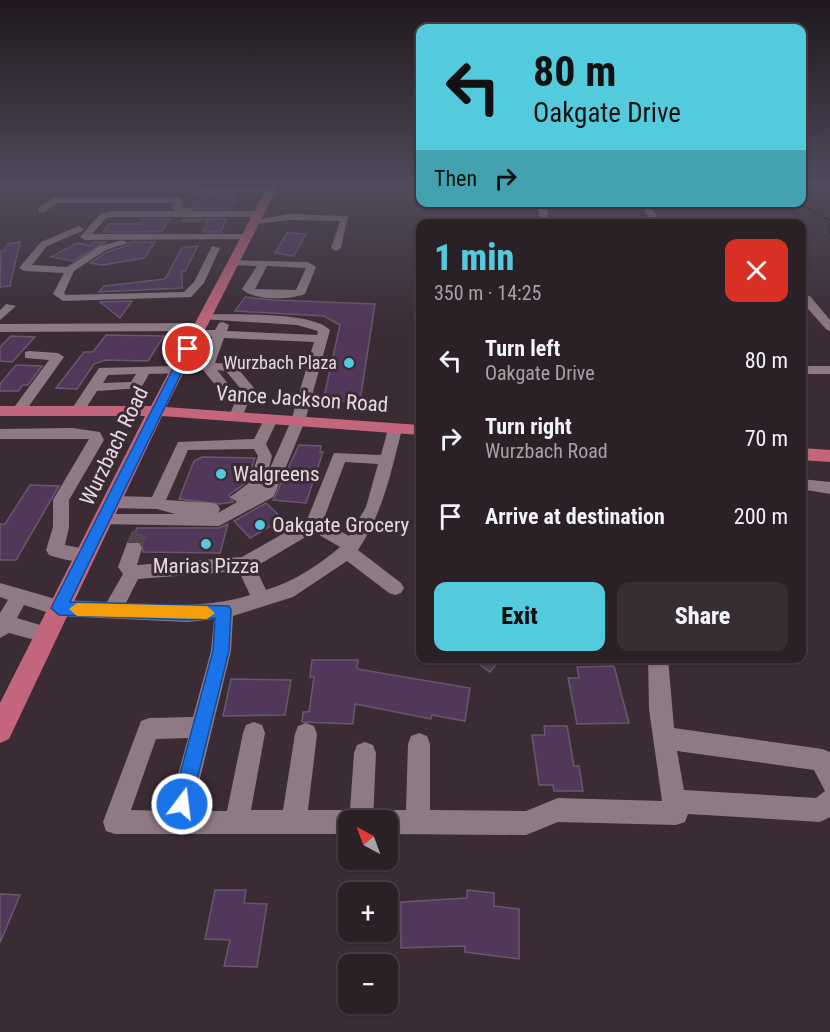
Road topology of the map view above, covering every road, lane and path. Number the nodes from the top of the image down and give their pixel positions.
1 (67, 234) edge
2 (88, 234) edge
3 (238, 234) edge
4 (340, 234) edge
5 (243, 235) junction
6 (215, 248) junction
7 (336, 248) dead end
8 (264, 263) junction
9 (69, 270) junction
10 (202, 278) junction
11 (806, 301) edge
12 (10, 306) dead end
13 (0, 318) edge
14 (226, 319) junction
15 (200, 326) junction
16 (830, 327) edge
17 (0, 328) edge
18 (218, 333) junction
19 (321, 339) junction
20 (29, 355) dead end
21 (207, 367) junction
22 (178, 368) junction
23 (806, 370) edge
24 (830, 370) edge
25 (19, 410) junction
26 (78, 410) junction
27 (0, 411) edge
28 (156, 411) junction
29 (236, 417) junction
30 (271, 419) junction
31 (298, 421) junction
32 (395, 429) junction
33 (416, 430) edge
34 (0, 434) edge
35 (259, 444) junction
36 (806, 454) edge
37 (830, 456) edge
38 (387, 460) junction
39 (806, 485) edge
40 (830, 488) edge
41 (111, 502) junction
42 (157, 503) junction
43 (102, 520) junction
44 (314, 524) junction
45 (133, 548) tunnel mouth
46 (349, 548) junction
47 (85, 555) junction
48 (245, 564) junction
49 (133, 572) junction
50 (395, 588) dead end
51 (0, 590) edge
52 (20, 596) junction
53 (262, 601) junction
54 (59, 608) junction
55 (112, 610) junction
56 (224, 610) junction
57 (2, 627) edge
58 (46, 635) junction
59 (658, 663) edge
60 (201, 727) junction
61 (0, 730) edge
62 (254, 733) dead end
63 (306, 734) dead end
64 (664, 738) junction
65 (419, 744) dead end
66 (365, 753) dead end
67 (830, 782) edge
68 (830, 801) edge
69 (362, 810) edge
70 (676, 813) junction
71 (294, 821) junction
72 (237, 822) junction
73 (338, 822) edge
74 (398, 822) edge
75 (418, 822) junction
76 (177, 823) junction

1 - 9 street
2 - 5 street
3 - 5 street
4 - 7 street
5 - 6 street
5 - 8 street
5 - 10 street
5 - 15 main road, Wurzbach Road
6 - 9 street
6 - 10 street
8 - 8 street
9 - 10 street
11 - 16 street
12 - 13 street
14 - 15 street
14 - 18 street
14 - 19 street
15 - 17 street
15 - 18 street
15 - 22 main road, Wurzbach Road
18 - 19 street
18 - 21 street
19 - 31 street
20 - 25 street
21 - 22 street
21 - 29 street
22 - 26 street
22 - 28 main road, Wurzbach Road
23 - 24 street
25 - 26 main road, Vance Jackson Road
25 - 27 main road, Vance Jackson Road
26 - 28 main road, Vance Jackson Road
28 - 29 main road, Vance Jackson Road
28 - 41 main road, Wurzbach Road
29 - 30 main road, Vance Jackson Road
30 - 31 main road, Vance Jackson Road
30 - 35 street
31 - 32 main road, Vance Jackson Road
31 - 43 street
32 - 33 main road, Vance Jackson Road
32 - 38 street
34 - 47 street
35 - 42 street
35 - 42 street
36 - 37 main road
38 - 44 street
38 - 46 street
39 - 40 street
41 - 42 street
41 - 43 main road, Wurzbach Road
43 - 47 main road, Wurzbach Road
44 - 46 street
44 - 48 street
45 - 49 street
46 - 50 street
46 - 53 street
47 - 54 main road, Wurzbach Road
48 - 49 street
48 - 53 street
49 - 55 street
51 - 52 street
52 - 54 street
52 - 57 street
53 - 56 street
54 - 55 street
54 - 58 main road, Wurzbach Road
55 - 56 street
56 - 60 street
57 - 58 street
58 - 61 main road, Wurzbach Road
59 - 64 street
60 - 76 street
60 - 76 street
62 - 72 street
63 - 71 street
64 - 67 street
64 - 70 street
65 - 75 street
66 - 69 street
68 - 70 street
70 - 75 street
71 - 72 street
71 - 73 street
72 - 76 street
74 - 75 street

